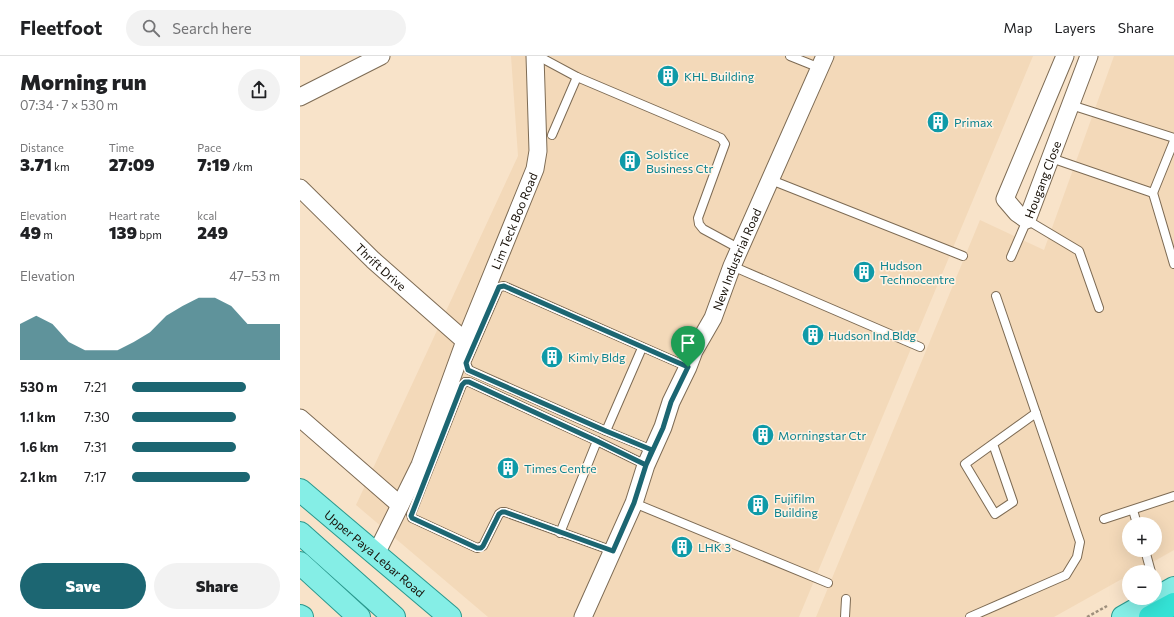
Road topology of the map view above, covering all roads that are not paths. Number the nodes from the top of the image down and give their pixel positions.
1 (381, 56) edge
2 (535, 56) edge
3 (538, 56) edge
4 (790, 56) edge
5 (1066, 56) edge
6 (1090, 56) edge
7 (823, 62) edge
8 (577, 77) junction
9 (300, 97) edge
10 (1071, 105) junction
11 (552, 135) dead end
12 (1174, 140) edge
13 (1051, 158) junction
14 (770, 180) junction
15 (300, 188) edge
16 (1153, 193) junction
17 (1027, 220) junction
18 (740, 249) junction
19 (963, 256) dead end
20 (1011, 257) dead end
21 (1174, 264) edge
22 (732, 266) junction
23 (996, 296) dead end
24 (1099, 308) dead end
25 (465, 341) junction
26 (920, 347) dead end
27 (642, 348) junction
28 (688, 367) junction
29 (1036, 413) junction
30 (300, 418) edge
31 (606, 431) junction
32 (597, 441) junction
33 (993, 444) junction
34 (649, 457) junction
35 (300, 490) edge
36 (1174, 496) edge
37 (634, 503) junction
38 (400, 506) junction
39 (1133, 510) junction
40 (1135, 517) edge
41 (1104, 519) dead end
42 (300, 533) edge
43 (560, 533) junction
44 (613, 551) junction
45 (376, 554) junction
46 (300, 563) edge
47 (828, 583) dead end
48 (1166, 593) edge
49 (846, 599) dead end
50 (359, 617) edge
51 (394, 617) edge
52 (450, 617) edge
53 (583, 617) edge
54 (845, 617) edge
55 (970, 617) edge
56 (1123, 617) edge
57 (1150, 617) edge

1 - 9 street
2 - 25 street, Lim Teck Boo Road
3 - 8 lane
4 - 7 lane
5 - 17 street, Hougang Close
6 - 10 street, Hougang Close
7 - 14 street, New Industrial Road
8 - 11 lane
8 - 18 lane
10 - 12 lane
10 - 13 street, Hougang Close
12 - 16 lane
13 - 16 lane
13 - 17 street, Hougang Close
14 - 18 street, New Industrial Road
14 - 19 lane
15 - 25 street, Thrift Drive
16 - 21 lane
17 - 20 lane
17 - 24 lane
18 - 22 street, New Industrial Road
22 - 26 lane
22 - 28 street, New Industrial Road
23 - 29 lane
25 - 38 street, Lim Teck Boo Road
27 - 28 lane
27 - 31 lane
27 - 31 lane
28 - 34 street, New Industrial Road
29 - 33 lane
29 - 55 lane
30 - 38 street
31 - 34 lane
32 - 34 lane
32 - 43 lane
32 - 43 lane
33 - 33 lane
34 - 37 street, New Industrial Road
35 - 45 main road, Upper Paya Lebar Road
36 - 39 lane
37 - 44 street, New Industrial Road
37 - 47 lane
38 - 45 street, Lim Teck Boo Road
39 - 40 lane
39 - 41 lane
42 - 51 main road
43 - 44 lane
44 - 53 street, New Industrial Road
45 - 52 main road, Upper Paya Lebar Road
46 - 50 main road
48 - 56 main road
48 - 57 highway
49 - 54 lane

